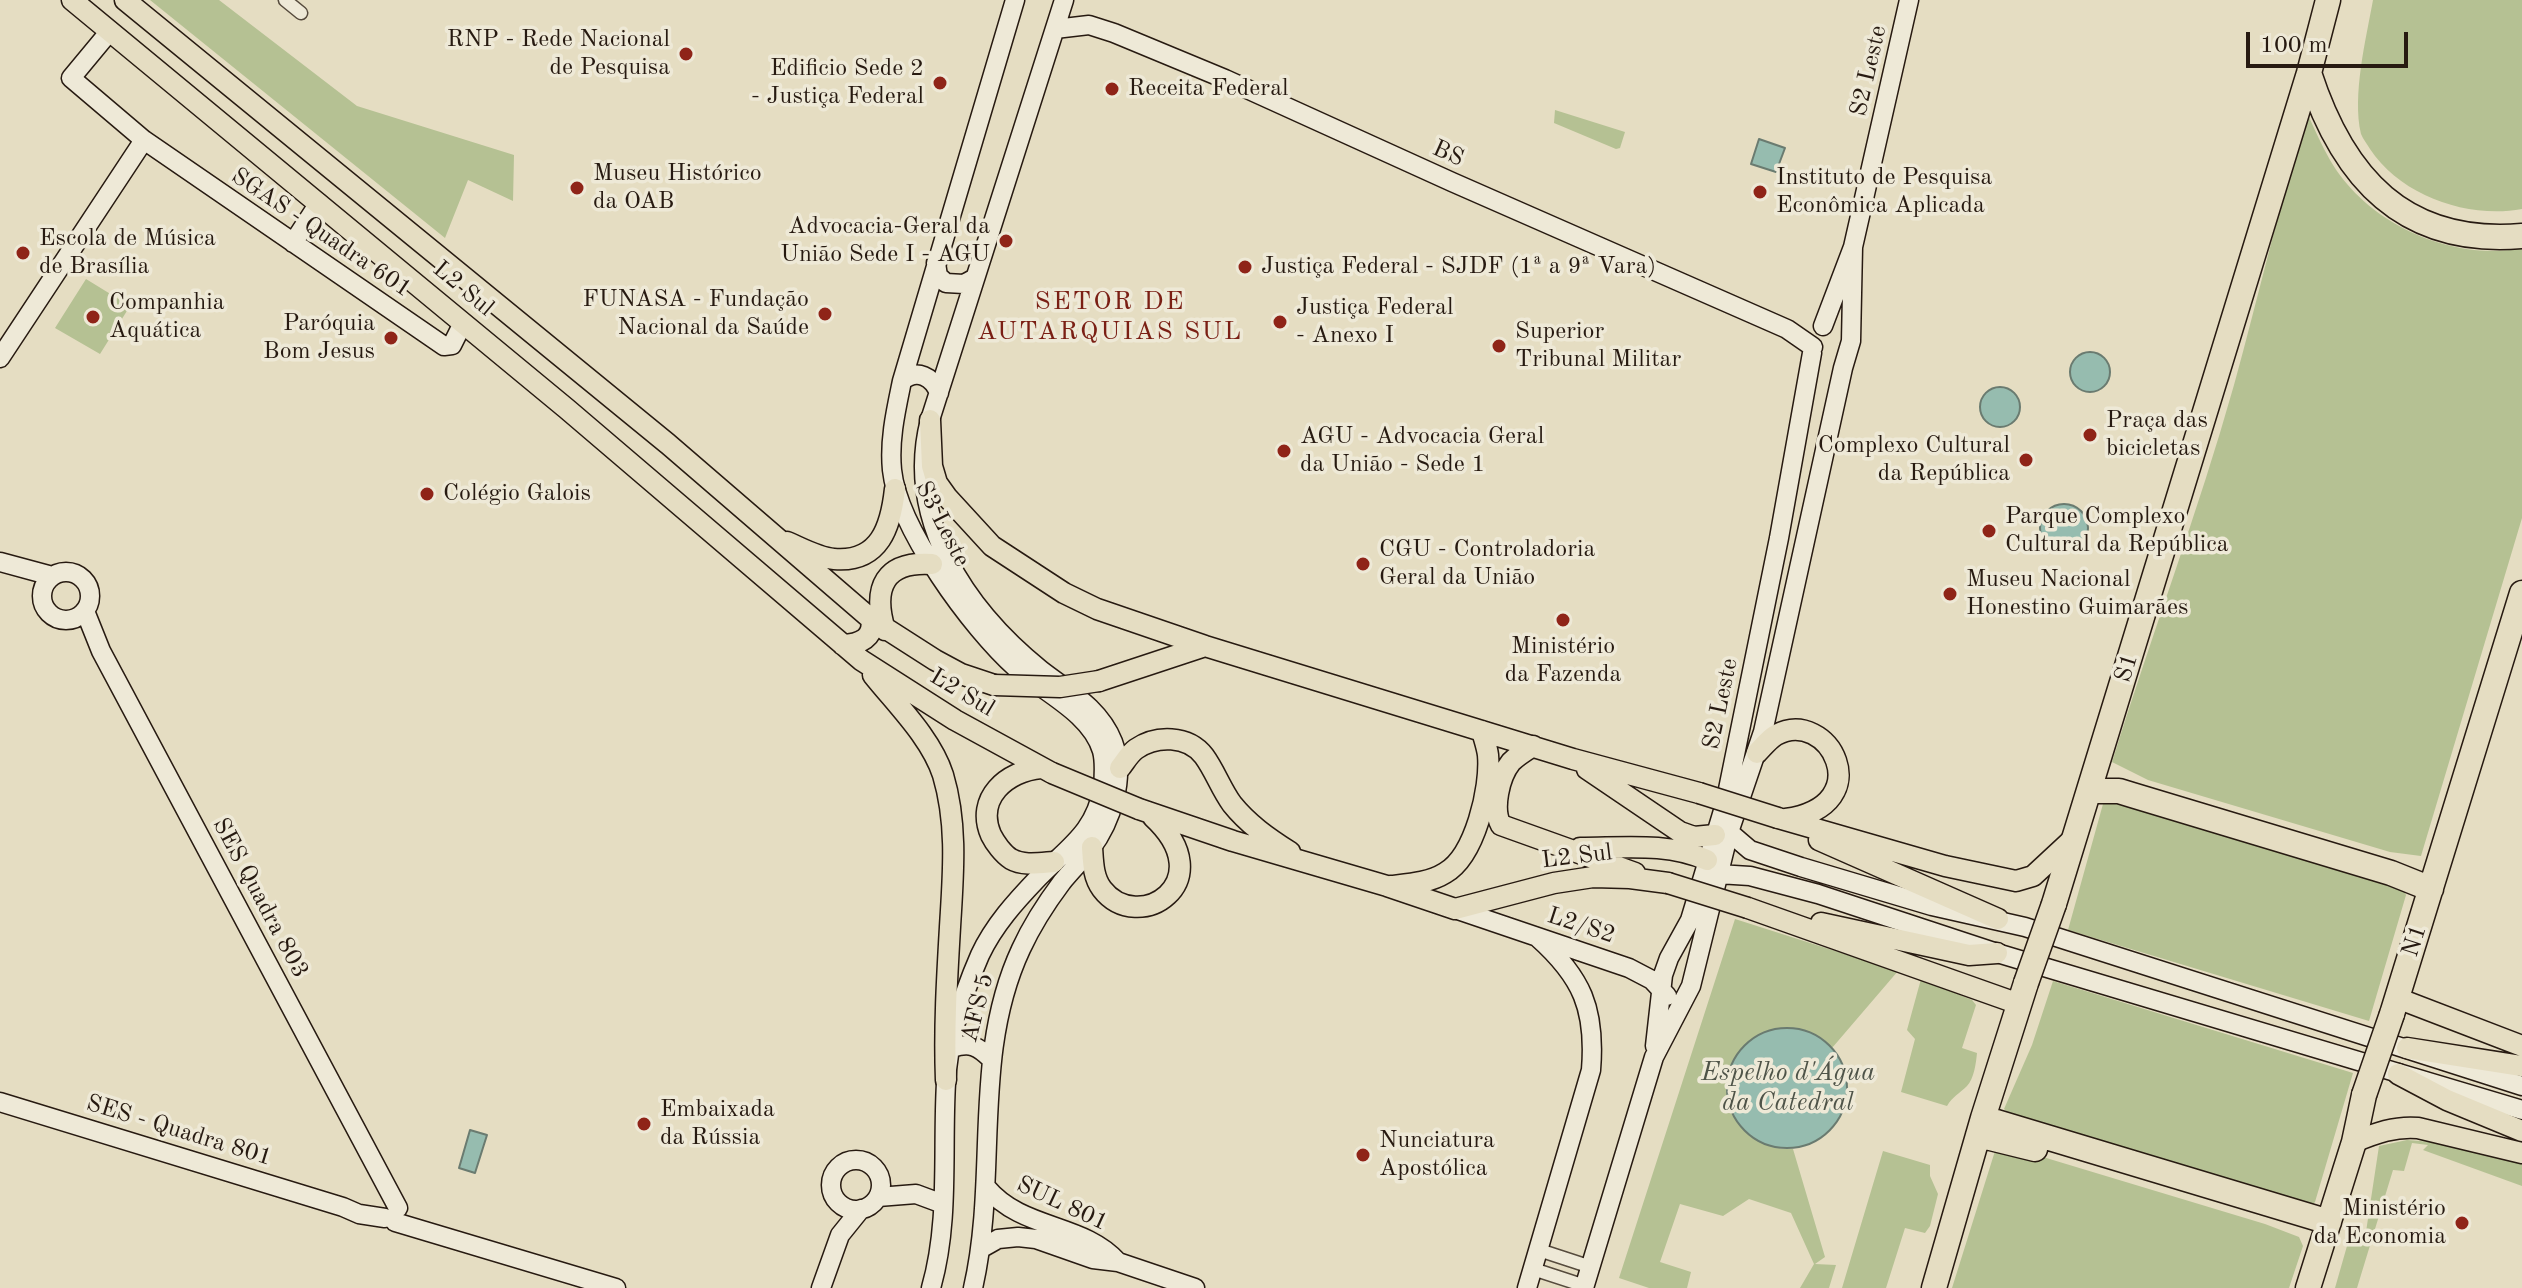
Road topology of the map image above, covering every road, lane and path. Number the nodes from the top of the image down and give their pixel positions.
1 (72, 0) edge
2 (125, 0) edge
3 (285, 0) edge
4 (1015, 0) edge
5 (1065, 0) edge
6 (1909, 0) edge
7 (2328, 0) edge
8 (301, 13) dead end
9 (1089, 25) junction
10 (1055, 29) junction
11 (110, 31) junction
12 (2309, 73) junction
13 (144, 140) junction
14 (294, 140) junction
15 (273, 163) junction
16 (330, 168) junction
17 (312, 197) junction
18 (2522, 236) edge
19 (293, 243) junction
20 (1853, 247) junction
21 (936, 263) junction
22 (973, 279) junction
23 (463, 323) junction
24 (1851, 330) junction
25 (1817, 340) junction
26 (0, 358) edge
27 (1843, 368) junction
28 (902, 381) junction
29 (939, 393) junction
30 (930, 420) junction
31 (895, 489) junction
32 (774, 537) junction
33 (6, 564) edge
34 (932, 564) junction
35 (52, 576) junction
36 (2522, 593) edge
37 (42, 598) junction
38 (1764, 614) junction
39 (79, 615) junction
40 (878, 624) junction
41 (1786, 625) junction
42 (843, 645) junction
43 (1205, 646) junction
44 (861, 660) junction
45 (1482, 731) junction
46 (1533, 746) junction
47 (1757, 753) junction
48 (1573, 759) junction
49 (2098, 765) junction
50 (1120, 768) junction
51 (1046, 770) junction
52 (2090, 791) junction
53 (1143, 810) junction
54 (1780, 819) junction
55 (1722, 834) junction
56 (2075, 837) junction
57 (1092, 847) junction
58 (1568, 848) junction
59 (1054, 862) junction
60 (1307, 864) junction
61 (1712, 867) junction
62 (2434, 879) junction
63 (1664, 882) junction
64 (1387, 886) junction
65 (1455, 909) junction
66 (1778, 917) junction
67 (1998, 919) junction
68 (1537, 937) junction
69 (1675, 948) junction
70 (1997, 953) junction
71 (1698, 957) junction
72 (1661, 989) junction
73 (2023, 993) junction
74 (1684, 1002) junction
75 (2394, 1006) junction
76 (2522, 1046) edge
77 (952, 1048) junction
78 (2407, 1048) junction
79 (1654, 1057) junction
80 (991, 1059) junction
81 (2522, 1066) edge
82 (2398, 1074) junction
83 (946, 1080) junction
84 (2522, 1086) edge
85 (0, 1102) edge
86 (2522, 1110) edge
87 (1981, 1126) junction
88 (2522, 1131) edge
89 (2354, 1142) junction
90 (2522, 1153) edge
91 (943, 1180) junction
92 (987, 1188) junction
93 (879, 1189) junction
94 (835, 1199) junction
95 (943, 1204) junction
96 (861, 1209) junction
97 (392, 1213) junction
98 (2326, 1230) junction
99 (840, 1235) junction
100 (1063, 1240) junction
101 (982, 1248) junction
102 (1539, 1250) junction
103 (1591, 1267) junction
104 (1533, 1269) junction
105 (1584, 1287) edge
106 (616, 1288) edge
107 (821, 1288) edge
108 (931, 1288) edge
109 (973, 1288) edge
110 (1195, 1288) edge
111 (1527, 1288) edge
112 (1934, 1288) edge
113 (2308, 1288) edge

1 - 11 main road, L2 Sul
2 - 14 main road, L2 Sul
3 - 8 street
4 - 21 main road, S3 Leste
5 - 9 main road, BS
5 - 10 main road, S3 Leste
6 - 20 main road, S2 Leste
7 - 12 highway, S1
9 - 10 main road, BS
9 - 25 main road, BS
10 - 22 main road, S3 Leste
11 - 13 main road, SGAS - Quadra 601
11 - 15 main road, L2 Sul
12 - 18 highway
12 - 49 highway, S1
13 - 19 main road, SGAS - Quadra 601
13 - 26 main road
14 - 15 main road
14 - 16 main road, L2 Sul
15 - 17 main road, L2 Sul
16 - 17 main road
16 - 32 main road, L2 Sul
17 - 19 main road
17 - 23 main road, L2 Sul
19 - 23 main road, SGAS - Quadra 601
20 - 24 main road, S2 Leste
20 - 25 main road, S2 Leste
21 - 22 main road
21 - 28 main road, S3 Leste
22 - 29 main road, S3 Leste
23 - 42 main road, L2 Sul
24 - 25 main road
24 - 27 main road
25 - 27 main road
25 - 38 main road, S2 Leste
27 - 41 main road, S2 Leste
28 - 29 main road
28 - 31 main road, S3 Leste
29 - 30 main road, S3 Leste
30 - 43 main road
30 - 50 main road, S3 Leste
31 - 32 main road
31 - 34 main road, S3 Leste
32 - 40 main road, L2 Sul
33 - 35 main road
33 - 37 main road
34 - 40 main road
34 - 59 main road, S3 Leste
35 - 37 main road
35 - 39 main road
36 - 62 highway, N1
37 - 39 main road
38 - 41 main road
38 - 55 main road, S2 Leste
39 - 97 main road, SES Quadra 803
40 - 42 main road
40 - 43 main road, L2 Sul, bridge
41 - 47 main road, S2 Leste
42 - 44 main road, L2 Sul
43 - 45 main road
44 - 51 main road, L2 Sul
44 - 83 main road
45 - 46 main road
45 - 64 main road
46 - 48 main road
46 - 58 main road
47 - 54 main road
47 - 55 main road, S2 Leste
48 - 54 main road, bridge
48 - 55 main road
49 - 52 highway, S1
49 - 62 highway
50 - 57 main road, AFS 5
50 - 60 main road
51 - 53 main road, L2 Sul, bridge
51 - 59 main road
52 - 56 highway, S1
52 - 62 highway
53 - 57 main road
53 - 60 main road, L2 Sul
54 - 56 main road
54 - 67 main road
55 - 61 main road, S2 Leste
55 - 67 main road
56 - 73 highway, S1, bridge
57 - 80 main road, AFS 5
58 - 61 main road
58 - 63 main road
59 - 77 main road, AFS 5
60 - 64 main road, L2 Sul
61 - 69 main road, S2 Leste
61 - 70 main road
61 - 71 main road, S2 Leste
62 - 75 highway, N1
63 - 65 main road, L2 Sul
63 - 66 main road, L2 Sul, bridge
64 - 65 main road, L2 Sul
65 - 68 main road, L2/S2
66 - 70 main road
66 - 73 main road, L2 Sul
67 - 78 main road
68 - 72 main road, L2/S2
68 - 102 main road
69 - 71 main road
69 - 72 main road, S2 Leste
70 - 82 main road
71 - 74 main road, S2 Leste
72 - 74 main road, L2/S2
72 - 79 main road, S2 Leste
73 - 87 highway, S1
74 - 79 main road, S2 Leste
75 - 76 main road
75 - 89 highway, N1, bridge
77 - 80 main road
77 - 83 main road, AFS 5
78 - 81 main road
78 - 84 main road
79 - 103 main road, S2 Leste
80 - 92 main road, AFS 5
82 - 86 main road
82 - 88 main road
83 - 91 main road, AFS 5
85 - 97 main road, SES - Quadra 801
87 - 98 highway
87 - 112 highway, S1
89 - 90 main road
89 - 98 highway, N1
91 - 93 main road
91 - 95 main road, AFS 5
92 - 100 main road, SUL 801
92 - 101 main road, AFS 5
93 - 94 main road
93 - 95 main road
93 - 96 main road
94 - 96 main road
94 - 99 main road
95 - 108 main road, AFS 5
96 - 99 main road
97 - 106 main road, SES - Quadra 801
98 - 113 highway, N1
99 - 107 main road
100 - 101 main road, SUL 801
100 - 110 main road, SUL 801
101 - 109 main road, AFS 5
102 - 103 street
102 - 104 main road
103 - 105 main road, S2 Leste
104 - 105 street
104 - 111 main road

